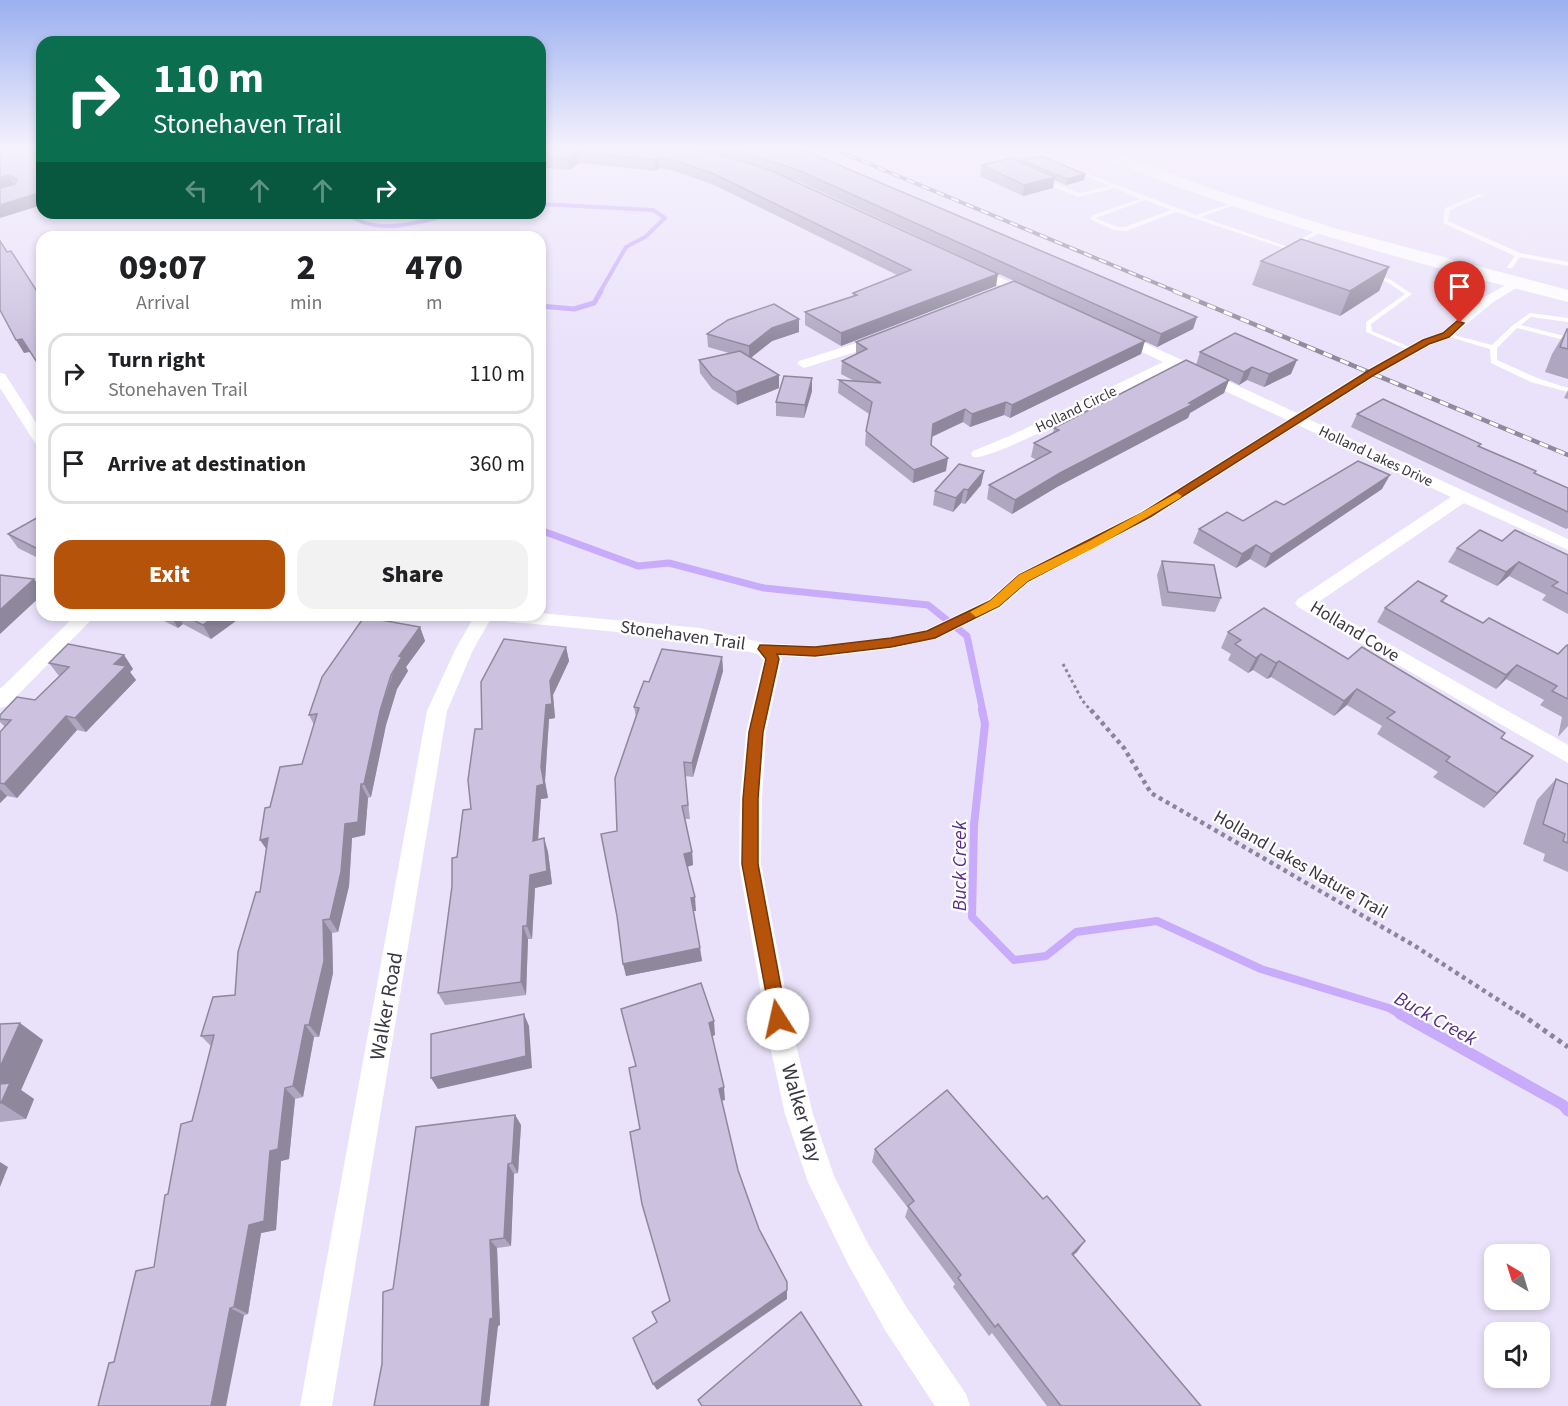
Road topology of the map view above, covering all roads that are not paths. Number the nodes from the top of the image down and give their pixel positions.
1 (1099, 215) edge
2 (1164, 215) edge
3 (1188, 215) edge
4 (1204, 215) edge
5 (1279, 215) edge
6 (1303, 215) edge
7 (1446, 215) edge
8 (1197, 218) junction
9 (1320, 230) junction
10 (1287, 248) junction
11 (1310, 255) edge
12 (957, 261) edge
13 (1568, 264) edge
14 (1518, 269) junction
15 (1366, 274) edge
16 (1568, 280) edge
17 (1011, 287) junction
18 (994, 294) edge
19 (1568, 296) edge
20 (1044, 302) edge
21 (1568, 320) edge
22 (1515, 326) junction
23 (1108, 332) edge
24 (1446, 335) junction
25 (890, 336) edge
26 (1568, 339) edge
27 (1493, 348) junction
28 (1412, 350) junction
29 (1173, 362) junction
30 (804, 363) dead end
31 (0, 377) edge
32 (1568, 390) edge
33 (1297, 420) junction
34 (36, 434) edge
35 (978, 454) dead end
36 (1463, 496) junction
37 (1568, 545) edge
38 (546, 619) edge
39 (81, 621) edge
40 (481, 621) edge
41 (764, 649) junction
42 (0, 701) edge
43 (1568, 755) edge
44 (316, 1406) edge
45 (954, 1406) edge

1 - 2 lane
3 - 8 lane
4 - 8 lane
5 - 9 main road
6 - 14 main road
7 - 14 lane
8 - 10 lane
9 - 10 lane
9 - 14 main road
10 - 11 lane
12 - 17 street
13 - 14 lane
14 - 16 main road
14 - 19 main road
14 - 24 street, Stonehaven Trail
15 - 28 lane
17 - 18 street
17 - 20 street
21 - 22 lane
22 - 26 lane
22 - 27 lane
23 - 29 street, Holland Lakes Drive
24 - 27 lane
24 - 28 street, Stonehaven Trail
25 - 30 street
27 - 32 lane
28 - 33 street, Stonehaven Trail
29 - 33 street, Holland Lakes Drive
29 - 35 street, Holland Circle
31 - 34 street
33 - 36 street, Holland Lakes Drive
33 - 41 street, Stonehaven Trail
36 - 37 street, Holland Lakes Drive
36 - 43 street, Holland Cove
38 - 41 street, Stonehaven Trail
39 - 42 street
40 - 44 street, Walker Road
41 - 45 street, Walker Way

